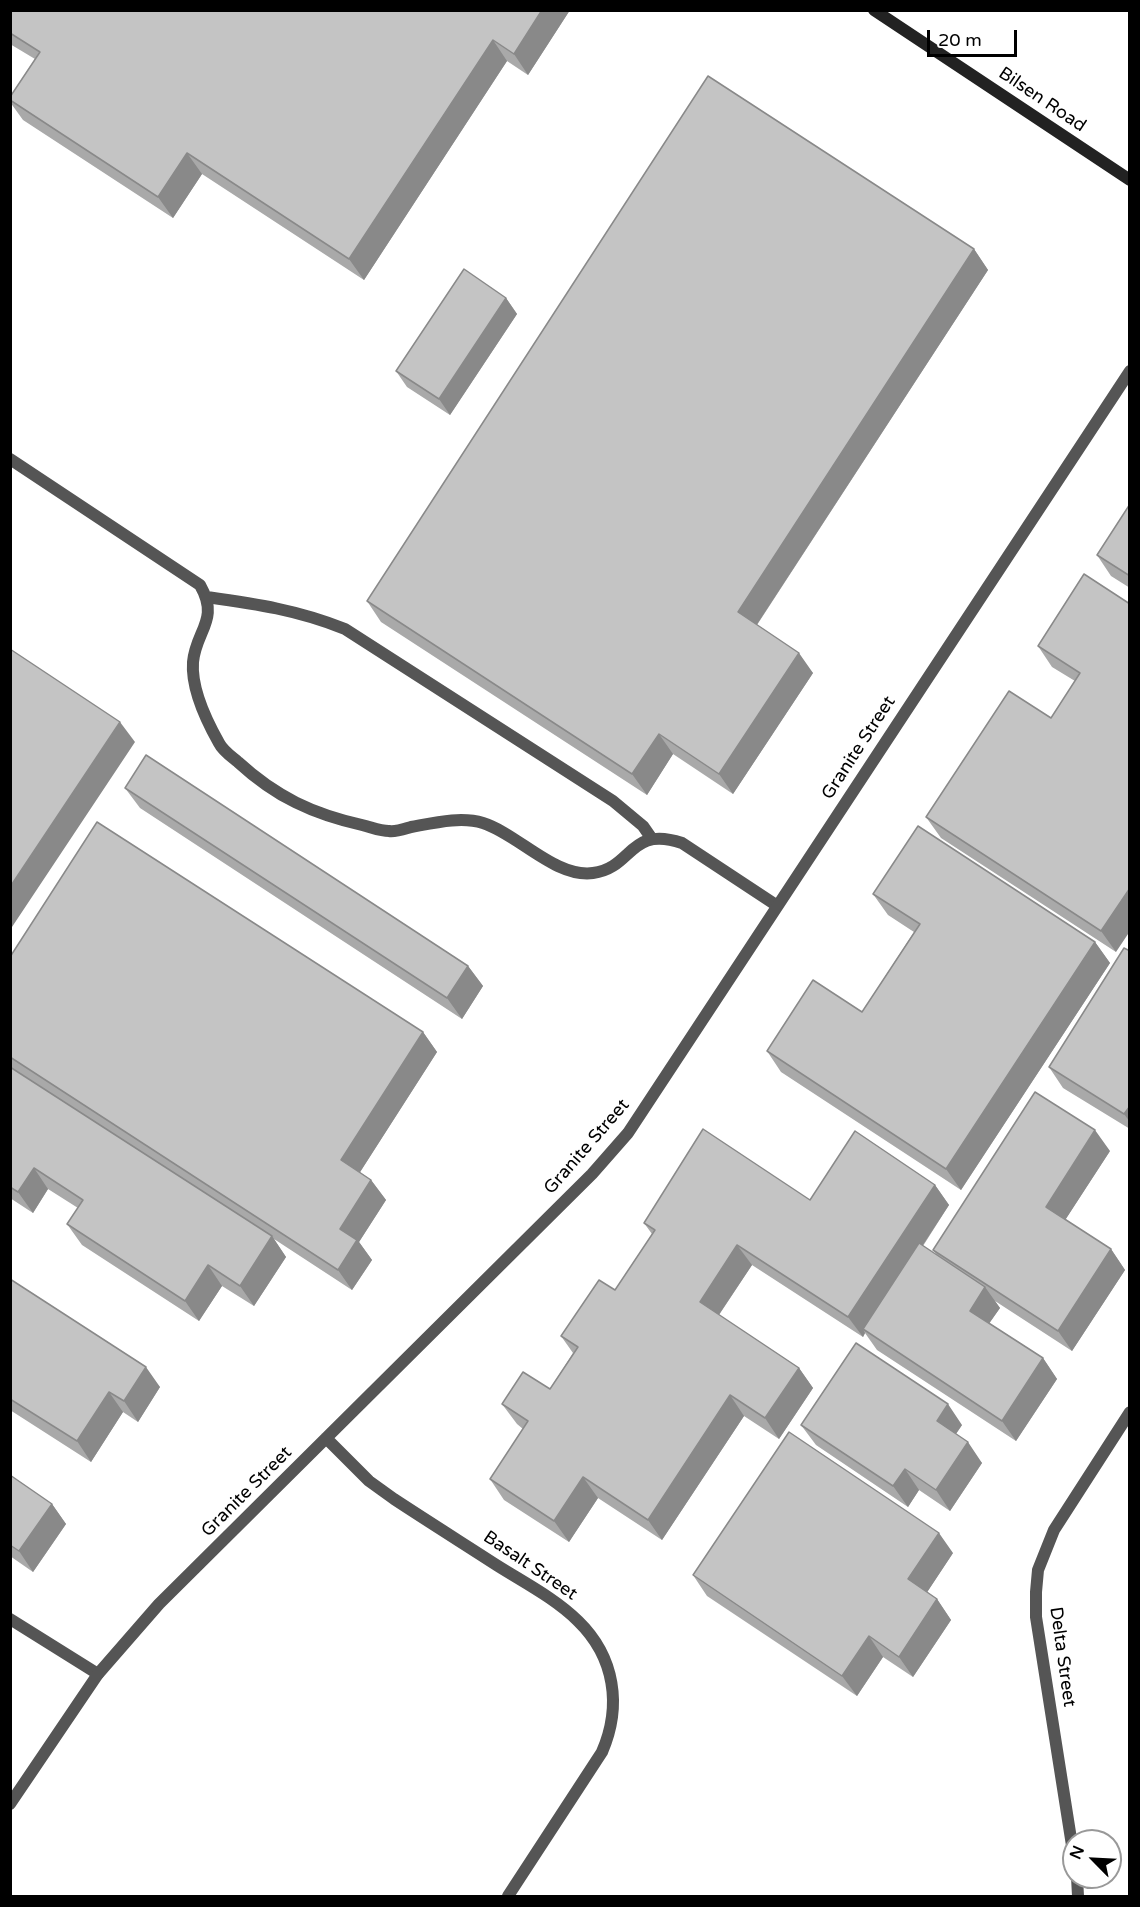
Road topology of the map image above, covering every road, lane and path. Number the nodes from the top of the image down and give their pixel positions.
1 (874, 10) edge
2 (1130, 180) edge
3 (1130, 371) edge
4 (10, 459) edge
5 (207, 597) junction
6 (652, 839) junction
7 (776, 905) junction
8 (1130, 1412) edge
9 (326, 1438) junction
10 (10, 1619) edge
11 (98, 1674) junction
12 (10, 1804) edge
13 (1069, 1829) edge
14 (508, 1896) edge

1 - 2 street, Bilsen Road
3 - 7 street, Granite Street
4 - 5 street
5 - 6 street
5 - 6 street
6 - 7 street
7 - 9 street, Granite Street
8 - 13 street, Delta Street
9 - 11 street, Granite Street
9 - 14 street, Basalt Street
10 - 11 street
11 - 12 street, Granite Street

